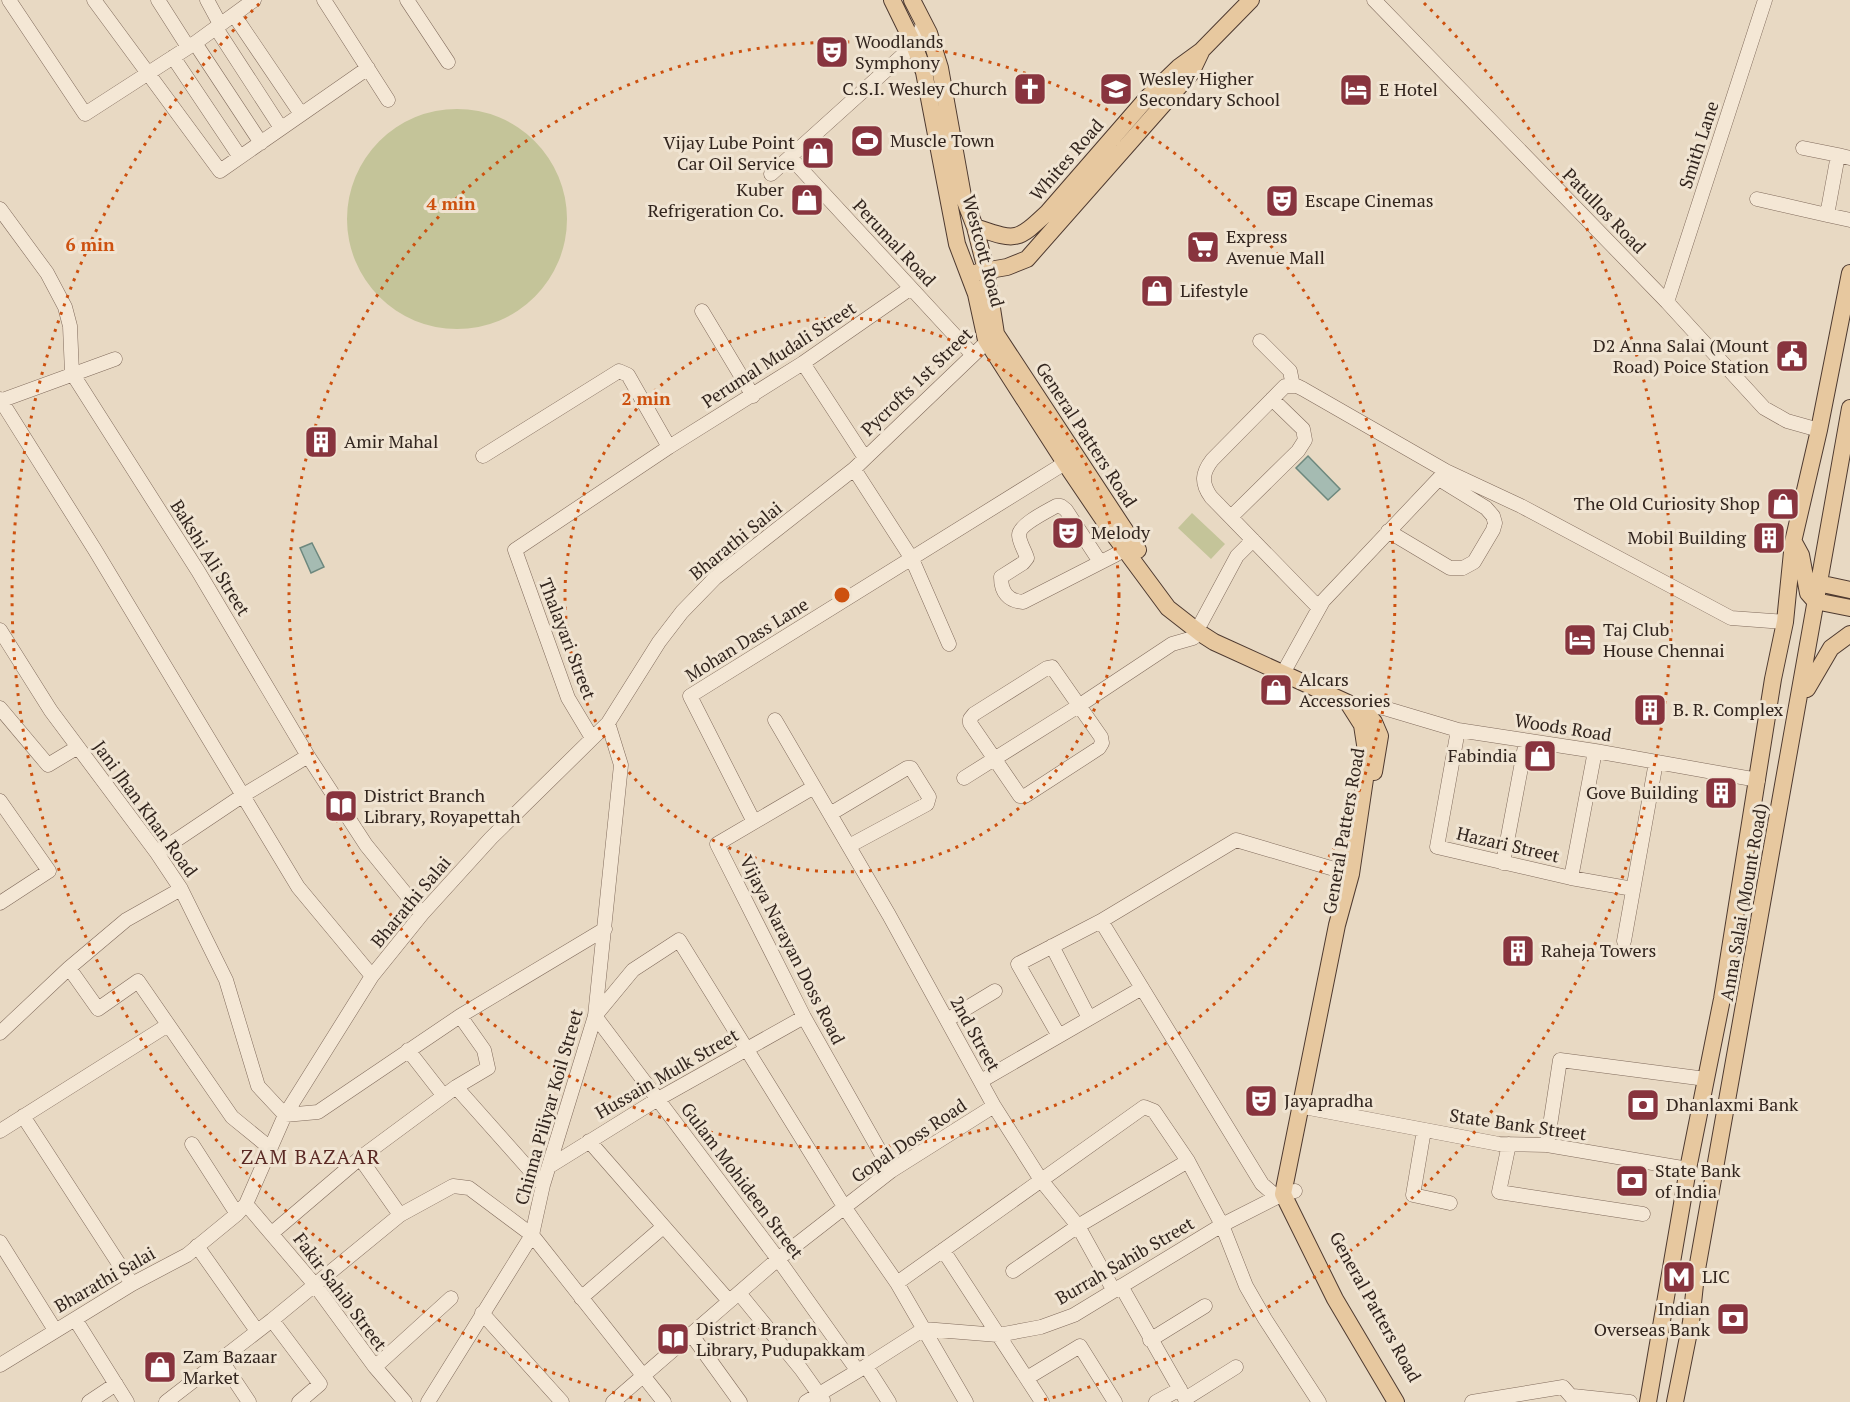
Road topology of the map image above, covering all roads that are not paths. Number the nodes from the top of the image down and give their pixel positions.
1 (9, 0) edge
2 (94, 0) edge
3 (158, 0) edge
4 (207, 0) edge
5 (254, 0) edge
6 (324, 0) edge
7 (407, 0) edge
8 (892, 0) edge
9 (912, 0) edge
10 (1251, 0) edge
11 (1374, 0) edge
12 (1765, 0) edge
13 (234, 15) junction
14 (924, 22) junction
15 (218, 26) junction
16 (191, 45) junction
17 (914, 45) junction
18 (1201, 51) junction
19 (172, 57) junction
20 (448, 62) dead end
21 (368, 68) junction
22 (148, 73) junction
23 (388, 100) dead end
24 (301, 114) junction
25 (281, 128) junction
26 (261, 142) junction
27 (1803, 148) dead end
28 (1844, 156) edge
29 (240, 157) junction
30 (790, 157) junction
31 (771, 174) dead end
32 (1756, 199) dead end
33 (0, 209) edge
34 (1827, 215) junction
35 (1850, 220) edge
36 (975, 226) junction
37 (986, 270) junction
38 (1850, 273) edge
39 (968, 275) junction
40 (911, 288) junction
41 (1667, 302) junction
42 (702, 311) dead end
43 (991, 337) junction
44 (1260, 341) dead end
45 (972, 354) junction
46 (115, 359) dead end
47 (803, 363) junction
48 (72, 373) junction
49 (1293, 386) junction
50 (753, 396) junction
51 (1272, 399) junction
52 (0, 400) edge
53 (1850, 408) edge
54 (1819, 430) junction
55 (669, 447) junction
56 (483, 456) dead end
57 (865, 458) junction
58 (1065, 463) junction
59 (854, 470) junction
60 (1443, 475) junction
61 (1231, 517) junction
62 (1388, 531) junction
63 (1253, 540) junction
64 (1793, 542) junction
65 (1125, 549) junction
66 (515, 550) joint
67 (912, 559) junction
68 (1100, 562) junction
69 (1818, 583) junction
70 (1850, 590) edge
71 (1815, 601) junction
72 (1318, 607) junction
73 (1850, 608) edge
74 (1785, 622) junction
75 (1200, 628) junction
76 (0, 630) edge
77 (1850, 634) edge
78 (949, 644) dead end
79 (1287, 666) junction
80 (1080, 705) junction
81 (1798, 706) junction
82 (0, 708) edge
83 (1364, 711) junction
84 (775, 720) dead end
85 (608, 723) junction
86 (1458, 730) junction
87 (592, 738) junction
88 (1526, 741) junction
89 (78, 747) junction
90 (1595, 751) junction
91 (308, 756) junction
92 (994, 760) junction
93 (1656, 762) junction
94 (964, 778) dead end
95 (1758, 780) junction
96 (814, 787) junction
97 (242, 796) junction
98 (0, 801) edge
99 (830, 814) junction
100 (754, 822) junction
101 (849, 846) junction
102 (157, 852) junction
103 (1503, 863) junction
104 (1350, 874) junction
105 (1571, 878) junction
106 (180, 889) junction
107 (1633, 889) junction
108 (0, 903) edge
109 (422, 914) junction
110 (1101, 921) junction
111 (605, 929) junction
112 (1624, 941) dead end
113 (1052, 946) junction
114 (69, 968) junction
115 (372, 976) junction
116 (1142, 988) junction
117 (995, 991) dead end
118 (460, 1016) junction
119 (595, 1016) junction
120 (804, 1017) junction
121 (1089, 1018) junction
122 (947, 1020) junction
123 (168, 1025) junction
124 (0, 1033) edge
125 (1059, 1036) junction
126 (746, 1048) junction
127 (408, 1050) junction
128 (1706, 1078) junction
129 (981, 1081) junction
130 (456, 1087) junction
131 (443, 1095) junction
132 (658, 1099) junction
133 (994, 1106) junction
134 (1309, 1108) junction
135 (285, 1115) junction
136 (23, 1116) junction
137 (1424, 1130) junction
138 (0, 1131) edge
139 (588, 1141) junction
140 (192, 1144) dead end
141 (1509, 1144) junction
142 (1547, 1145) junction
143 (270, 1148) junction
144 (360, 1158) junction
145 (1188, 1161) junction
146 (550, 1166) junction
147 (1689, 1169) junction
148 (891, 1171) junction
149 (1041, 1180) junction
150 (543, 1185) junction
151 (1285, 1194) junction
152 (1450, 1203) dead end
153 (845, 1208) junction
154 (242, 1209) junction
155 (1643, 1214) dead end
156 (400, 1215) junction
157 (1222, 1225) junction
158 (1078, 1226) junction
159 (663, 1227) junction
160 (272, 1233) junction
161 (532, 1235) junction
162 (0, 1242) edge
163 (197, 1246) junction
164 (943, 1250) junction
165 (778, 1259) junction
166 (1013, 1271) dead end
167 (1671, 1272) junction
168 (1696, 1275) junction
169 (897, 1283) junction
170 (132, 1284) junction
171 (315, 1285) junction
172 (1118, 1289) junction
173 (734, 1297) junction
174 (451, 1298) dead end
175 (580, 1298) junction
176 (1205, 1306) dead end
177 (482, 1313) junction
178 (75, 1319) junction
179 (272, 1320) junction
180 (924, 1329) junction
181 (55, 1330) junction
182 (257, 1331) junction
183 (691, 1334) junction
184 (998, 1335) junction
185 (1150, 1340) junction
186 (221, 1360) junction
187 (0, 1365) edge
188 (375, 1367) junction
189 (1236, 1367) dead end
190 (862, 1368) junction
191 (642, 1376) junction
192 (1027, 1378) junction
193 (116, 1384) junction
194 (1184, 1397) edge
195 (822, 1398) edge
196 (1574, 1399) edge
197 (1396, 1401) edge
198 (89, 1402) edge
199 (127, 1402) edge
200 (166, 1402) edge
201 (249, 1402) edge
202 (299, 1402) edge
203 (405, 1402) edge
204 (428, 1402) edge
205 (562, 1402) edge
206 (613, 1402) edge
207 (664, 1402) edge
208 (740, 1402) edge
209 (806, 1402) edge
210 (889, 1402) edge
211 (966, 1402) edge
212 (1042, 1402) edge
213 (1114, 1402) edge
214 (1156, 1402) edge
215 (1319, 1402) edge
216 (1472, 1402) edge
217 (1630, 1402) edge
218 (1647, 1402) edge
219 (1675, 1402) edge

1 - 22 street
2 - 22 street
3 - 16 street
4 - 15 street
5 - 13 street
6 - 21 street
7 - 20 street
8 - 17 main road, Westcott Road
9 - 14 main road, Westcott Road
10 - 18 main road, Whites Road
11 - 41 street, Patullos Road
12 - 41 street, Smith Lane
13 - 15 street
13 - 24 street
14 - 17 street
14 - 36 main road, Westcott Road
15 - 16 street
15 - 25 street
16 - 19 street
16 - 26 street
17 - 30 street
17 - 39 main road, Westcott Road
18 - 36 main road, Whites Road
18 - 37 main road, Whites Road
19 - 22 street
19 - 29 street
21 - 23 street
21 - 24 street
22 - 29 street
24 - 25 street
25 - 26 street
26 - 29 street
27 - 28 street
28 - 34 street
30 - 31 street
30 - 40 street, Perumal Road
32 - 34 street
33 - 48 street
34 - 35 street
36 - 37 main road, Westcott Road
37 - 39 main road
37 - 43 main road, Westcott Road
38 - 54 main road
39 - 43 main road, Westcott Road
40 - 45 street, Perumal Road
40 - 47 street, Perumal Mudali Street
41 - 54 street, Patullos Road
42 - 50 street
43 - 45 street, Pycrofts 1st Street
43 - 58 main road, General Patters Road
43 - 75 main road, General Patters Road
44 - 49 street
45 - 57 street, Pycrofts 1st Street
46 - 48 street
47 - 50 street, Perumal Mudali Street
47 - 57 street
48 - 52 street
48 - 91 street, Bakshi Ali Street
49 - 51 street
49 - 60 street
50 - 55 street, Perumal Mudali Street
51 - 61 street
51 - 61 street
52 - 97 street
53 - 69 main road, Anna Salai (Mount Road)
54 - 64 main road, Anna Salai (Mount Road)
55 - 56 street
55 - 66 street, Perumal Mudali Street
57 - 59 street, Bharathi Salai
58 - 65 main road, General Patters Road
58 - 67 street, Mohan Dass Lane
59 - 67 street
59 - 85 street, Bharathi Salai
60 - 62 street
60 - 62 street
60 - 74 street
61 - 63 street
62 - 72 street
63 - 72 street
63 - 75 street
64 - 71 main road
64 - 74 main road, Anna Salai (Mount Road)
65 - 68 street
65 - 75 main road, General Patters Road
66 - 87 street, Thalayari Street
67 - 78 street
67 - 100 street, Mohan Dass Lane
68 - 68 street
69 - 70 main road
69 - 71 main road, Anna Salai (Mount Road)
71 - 73 main road
71 - 81 main road, Anna Salai (Mount Road)
72 - 79 street
74 - 95 main road, Anna Salai (Mount Road)
75 - 79 main road, General Patters Road
75 - 80 street
75 - 104 main road, General Patters Road
76 - 89 street, Jani Jhan Khan Road
77 - 81 main road
79 - 83 main road, General Patters Road
80 - 92 street
80 - 92 street
80 - 92 street
81 - 168 main road, Anna Salai (Mount Road)
82 - 89 street
83 - 86 street, Woods Road
83 - 134 main road, General Patters Road
84 - 96 street, 2nd Street
85 - 87 street, Bharathi Salai
85 - 111 street, Chinna Piliyar Koil Street
86 - 88 street, Woods Road
86 - 103 street, Hazari Street
87 - 109 street, Bharathi Salai
88 - 90 street, Woods Road
88 - 103 street
89 - 102 street, Jani Jhan Khan Road
90 - 93 street, Woods Road
90 - 105 street
91 - 97 street
91 - 109 street, Bakshi Ali Street
92 - 94 street
93 - 95 street, Woods Road
93 - 107 street
95 - 128 main road, Anna Salai (Mount Road)
96 - 99 street, 2nd Street
96 - 100 street, Vijaya Narayan Doss Road
97 - 102 street
97 - 115 street
98 - 108 street
99 - 101 street, 2nd Street
99 - 101 street
100 - 120 street, Vijaya Narayan Doss Road
101 - 122 street, 2nd Street
102 - 106 street, Jani Jhan Khan Road
103 - 105 street, Hazari Street
104 - 110 street
104 - 151 main road, General Patters Road
105 - 107 street, Hazari Street
106 - 114 street
106 - 135 street, Jani Jhan Khan Road
107 - 112 street
109 - 115 street, Bharathi Salai
110 - 113 street
110 - 116 street
111 - 118 street
111 - 119 street, Chinna Piliyar Koil Street
113 - 121 street
113 - 125 street
114 - 123 street
114 - 124 street
115 - 135 street, Bharathi Salai
116 - 121 street, Gopal Doss Road
116 - 151 street
117 - 122 street
118 - 127 street
118 - 130 street
119 - 126 street
119 - 132 street, Gulam Mohideen Street
119 - 146 street, Chinna Piliyar Koil Street
120 - 126 street, Hussain Mulk Street
120 - 148 street, Vijaya Narayan Doss Road
121 - 125 street, Gopal Doss Road
122 - 129 street, 2nd Street
123 - 136 street
123 - 143 street
125 - 129 street, Gopal Doss Road
126 - 132 street, Hussain Mulk Street
126 - 153 street
127 - 131 street
127 - 135 street
128 - 142 street
128 - 147 main road, Anna Salai (Mount Road)
129 - 133 street, 2nd Street
130 - 131 street
130 - 150 street
131 - 144 street
132 - 139 street, Hussain Mulk Street
132 - 165 street, Gulam Mohideen Street
133 - 148 street, Gopal Doss Road
133 - 149 street, 2nd Street
134 - 137 street, State Bank Street
134 - 151 main road, General Patters Road
135 - 143 street, Bharathi Salai
136 - 138 street
136 - 170 street
137 - 141 street, State Bank Street
137 - 152 street
139 - 146 street, Hussain Mulk Street
139 - 159 street
140 - 154 street, Fakir Sahib Street
141 - 142 street, State Bank Street
141 - 155 street
142 - 147 street, State Bank Street
143 - 154 street, Bharathi Salai
144 - 156 street
144 - 160 street
145 - 149 street
145 - 157 street
145 - 158 street
146 - 150 street, Chinna Piliyar Koil Street
147 - 167 main road, Anna Salai (Mount Road)
148 - 153 street, Gopal Doss Road
149 - 158 street, 2nd Street
149 - 164 street
150 - 161 street, Chinna Piliyar Koil Street
151 - 157 street, Burrah Sahib Street
151 - 197 main road, General Patters Road
153 - 165 street, Gopal Doss Road
153 - 169 street
154 - 160 street, Fakir Sahib Street
154 - 163 street, Bharathi Salai
156 - 161 street
156 - 171 street
157 - 172 street, Burrah Sahib Street
157 - 215 street
158 - 166 street
158 - 172 street, 2nd Street
159 - 173 street
159 - 175 street
160 - 171 street, Fakir Sahib Street
161 - 175 street
161 - 177 street, Chinna Piliyar Koil Street
162 - 181 street
163 - 170 street, Bharathi Salai
163 - 182 street
164 - 169 street
164 - 184 street
165 - 173 street, Gopal Doss Road
165 - 190 street, Gulam Mohideen Street
167 - 168 main road
167 - 218 main road, Anna Salai (Mount Road)
168 - 219 main road, Anna Salai (Mount Road)
169 - 180 street
170 - 178 street, Bharathi Salai
171 - 179 street
171 - 188 street, Fakir Sahib Street
172 - 184 street, Burrah Sahib Street
172 - 185 street, 2nd Street
173 - 183 street, Gopal Doss Road
173 - 195 street
174 - 188 street
175 - 191 street
176 - 185 street
177 - 204 street, Chinna Piliyar Koil Street
177 - 205 street
178 - 181 street, Bharathi Salai
178 - 193 street
179 - 182 street
179 - 202 street
180 - 184 street, Burrah Sahib Street
180 - 190 street
180 - 211 street
181 - 187 street, Bharathi Salai
182 - 186 street
183 - 191 street, Gopal Doss Road
183 - 208 street
184 - 192 street
185 - 194 street, 2nd Street
186 - 200 street
186 - 201 street
188 - 203 street, Fakir Sahib Street
189 - 194 street
190 - 195 street
190 - 210 street, Gulam Mohideen Street
191 - 206 street, Gopal Doss Road
191 - 207 street
192 - 212 street
192 - 213 street
193 - 198 street
193 - 199 street
194 - 214 street
195 - 209 street
196 - 216 street
196 - 217 street

